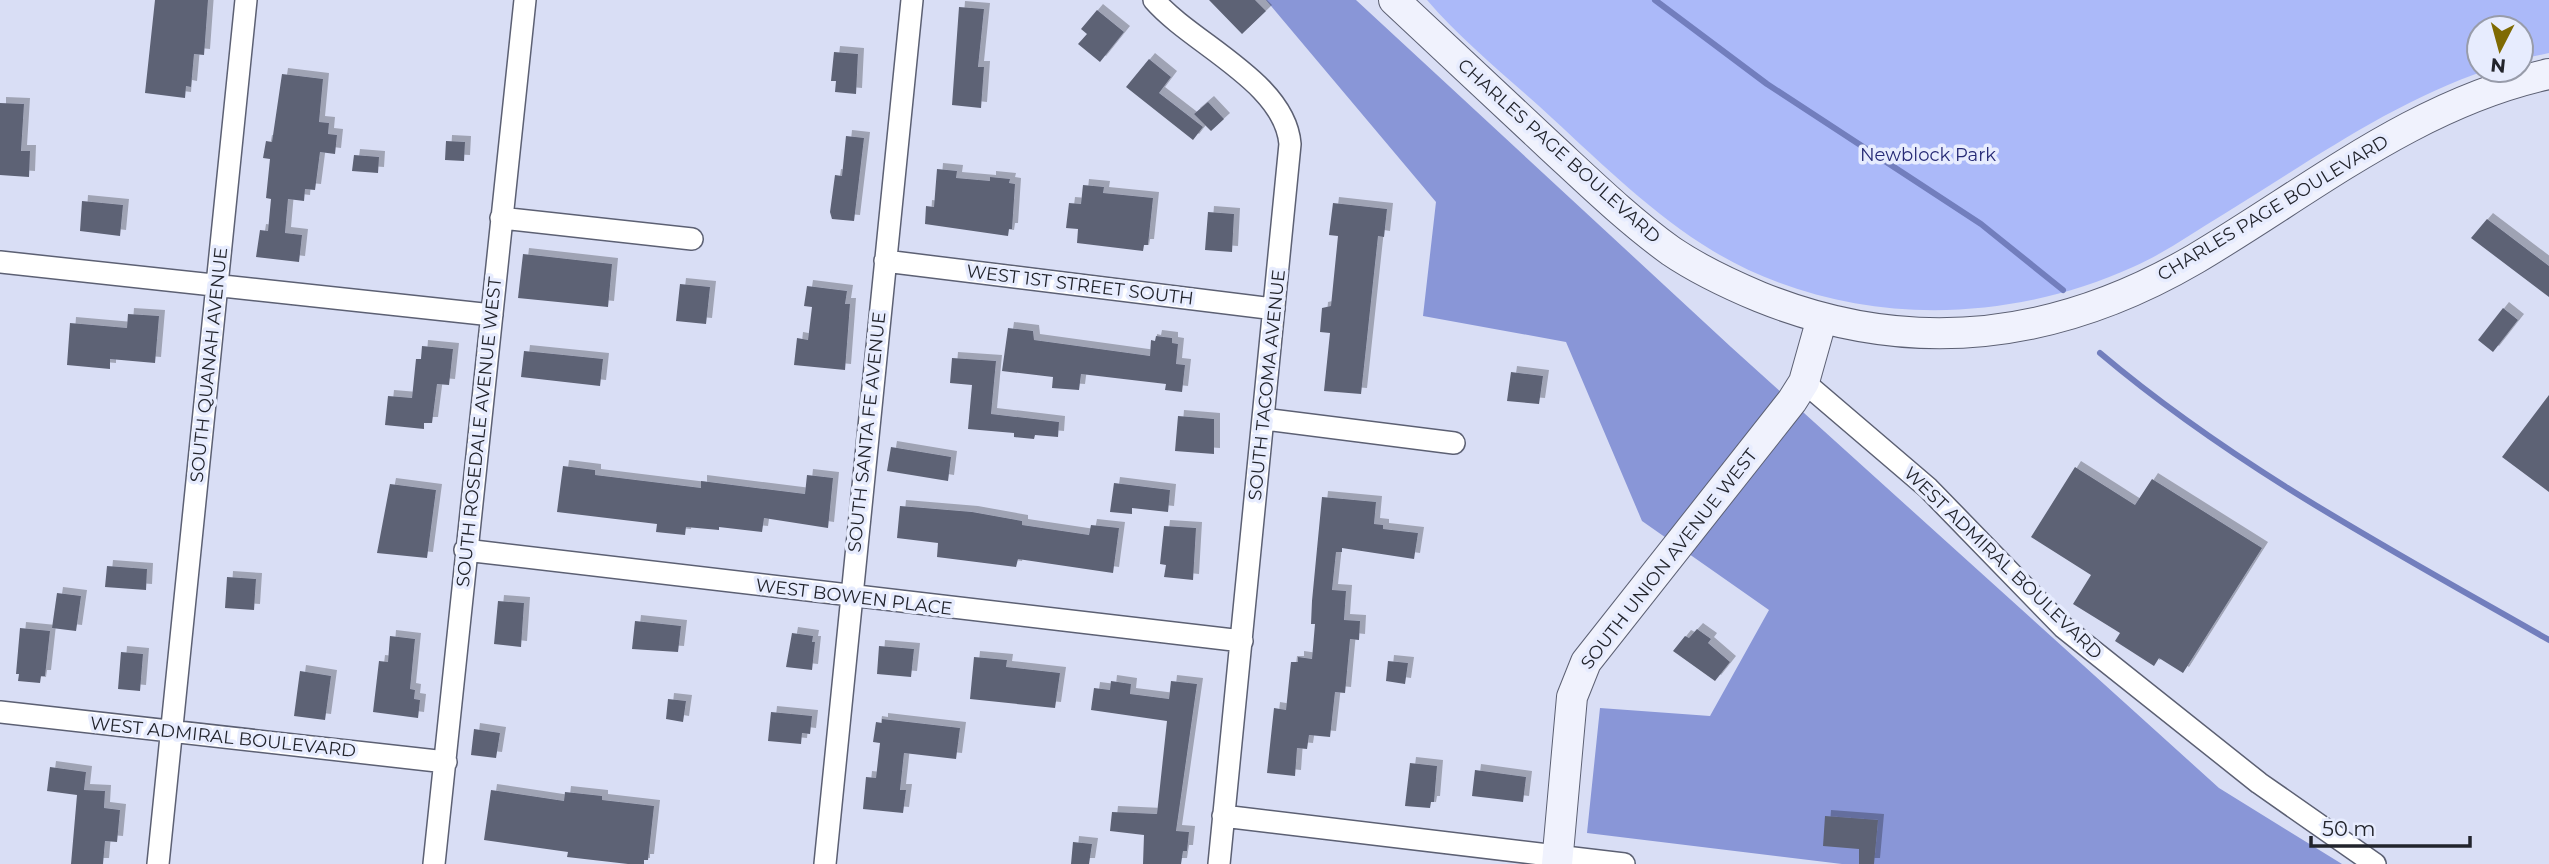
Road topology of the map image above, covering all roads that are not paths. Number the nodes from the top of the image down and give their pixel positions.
1 (246, 0) edge
2 (525, 0) edge
3 (912, 0) edge
4 (1394, 0) edge
5 (1158, 5) edge
6 (2549, 74) edge
7 (501, 218) junction
8 (692, 239) dead end
9 (885, 261) junction
10 (0, 262) edge
11 (217, 285) junction
12 (1274, 309) junction
13 (492, 315) junction
14 (1822, 318) junction
15 (1804, 382) junction
16 (1264, 419) junction
17 (1454, 443) dead end
18 (465, 550) junction
19 (850, 597) junction
20 (1242, 641) junction
21 (0, 712) edge
22 (172, 731) junction
23 (446, 762) junction
24 (1223, 816) junction
25 (1558, 860) edge
26 (158, 864) edge
27 (434, 864) edge
28 (825, 864) edge
29 (1219, 864) edge
30 (1624, 864) edge
31 (2375, 864) edge

1 - 11 street, SOUTH QUANAH AVENUE
2 - 7 street, SOUTH ROSEDALE AVENUE WEST
3 - 9 street, SOUTH SANTA FE AVENUE
4 - 14 main road, CHARLES PAGE BOULEVARD
5 - 12 street, SOUTH TACOMA AVENUE
6 - 14 main road, CHARLES PAGE BOULEVARD
7 - 8 street
7 - 13 street, SOUTH ROSEDALE AVENUE WEST
9 - 12 street, WEST 1ST STREET SOUTH
9 - 19 street, SOUTH SANTA FE AVENUE
10 - 11 street
11 - 13 street
11 - 22 street, SOUTH QUANAH AVENUE
12 - 16 street, SOUTH TACOMA AVENUE
13 - 18 street, SOUTH ROSEDALE AVENUE WEST
14 - 15 main road, SOUTH UNION AVENUE WEST
15 - 25 main road, SOUTH UNION AVENUE WEST
15 - 31 street, WEST ADMIRAL BOULEVARD
16 - 17 street
16 - 20 street, SOUTH TACOMA AVENUE
18 - 19 street, WEST BOWEN PLACE
18 - 23 street, SOUTH ROSEDALE AVENUE WEST
19 - 20 street, WEST BOWEN PLACE
19 - 28 street, SOUTH SANTA FE AVENUE
20 - 24 street, SOUTH TACOMA AVENUE
21 - 22 street, WEST ADMIRAL BOULEVARD
22 - 23 street, WEST ADMIRAL BOULEVARD
22 - 26 street, SOUTH QUANAH AVENUE
23 - 27 street, SOUTH ROSEDALE AVENUE WEST
24 - 25 street
24 - 29 street, SOUTH TACOMA AVENUE
25 - 30 street

